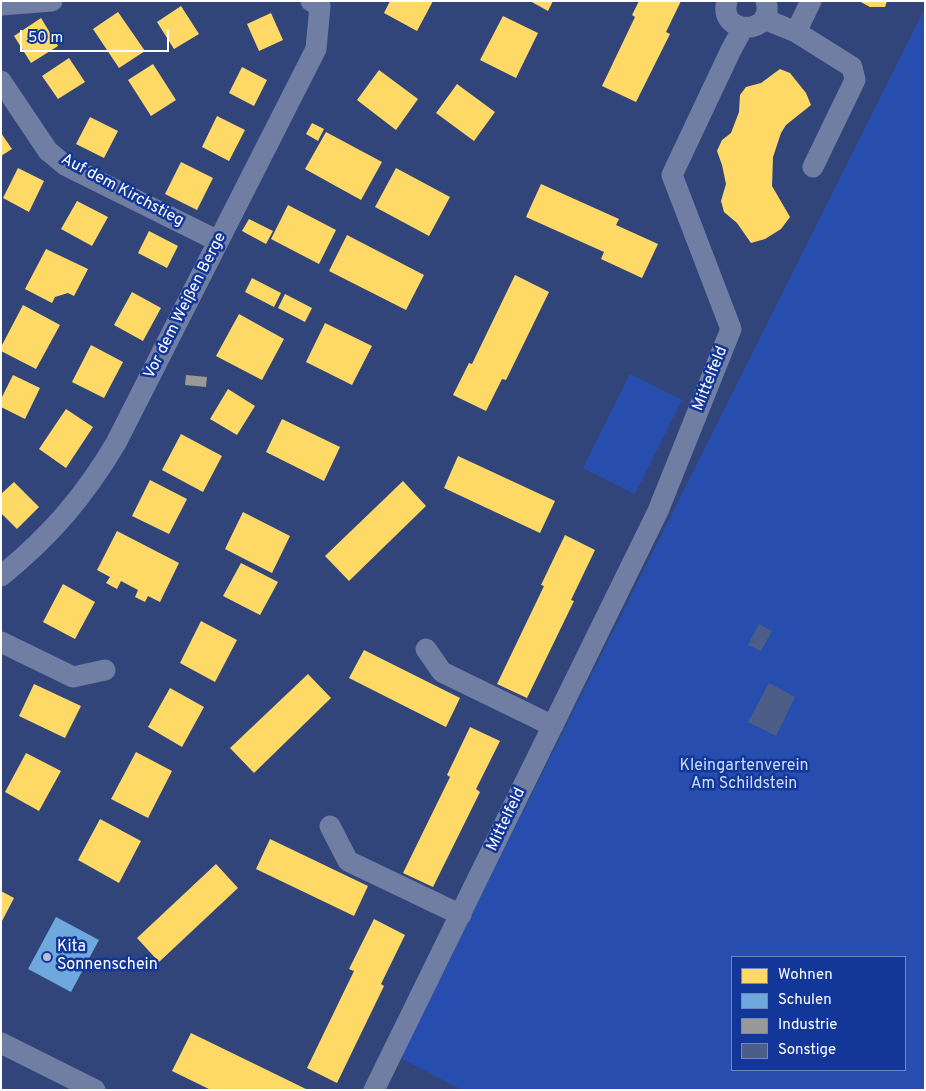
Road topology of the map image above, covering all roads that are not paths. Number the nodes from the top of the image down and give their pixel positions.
1 (52, 1) edge
2 (727, 1) edge
3 (811, 1) edge
4 (316, 4) edge
5 (1, 5) edge
6 (765, 10) edge
7 (743, 28) junction
8 (796, 32) junction
9 (1, 81) edge
10 (813, 167) dead end
11 (218, 241) junction
12 (1, 576) edge
13 (1, 642) edge
14 (426, 649) dead end
15 (104, 670) dead end
16 (553, 726) junction
17 (330, 826) dead end
18 (460, 915) junction
19 (1, 1043) edge
20 (86, 1088) edge
21 (374, 1090) edge

1 - 5 street
2 - 7 street
3 - 8 street
4 - 11 street, Vor dem Weißen Berge
6 - 7 street
6 - 8 street
7 - 16 street, Mittelfeld
8 - 10 street
9 - 11 street, Auf dem Kirchstieg
11 - 12 street, Vor dem Weißen Berge
13 - 15 street
14 - 16 street
16 - 18 street, Mittelfeld
17 - 18 street
18 - 21 street, Mittelfeld
19 - 20 street

